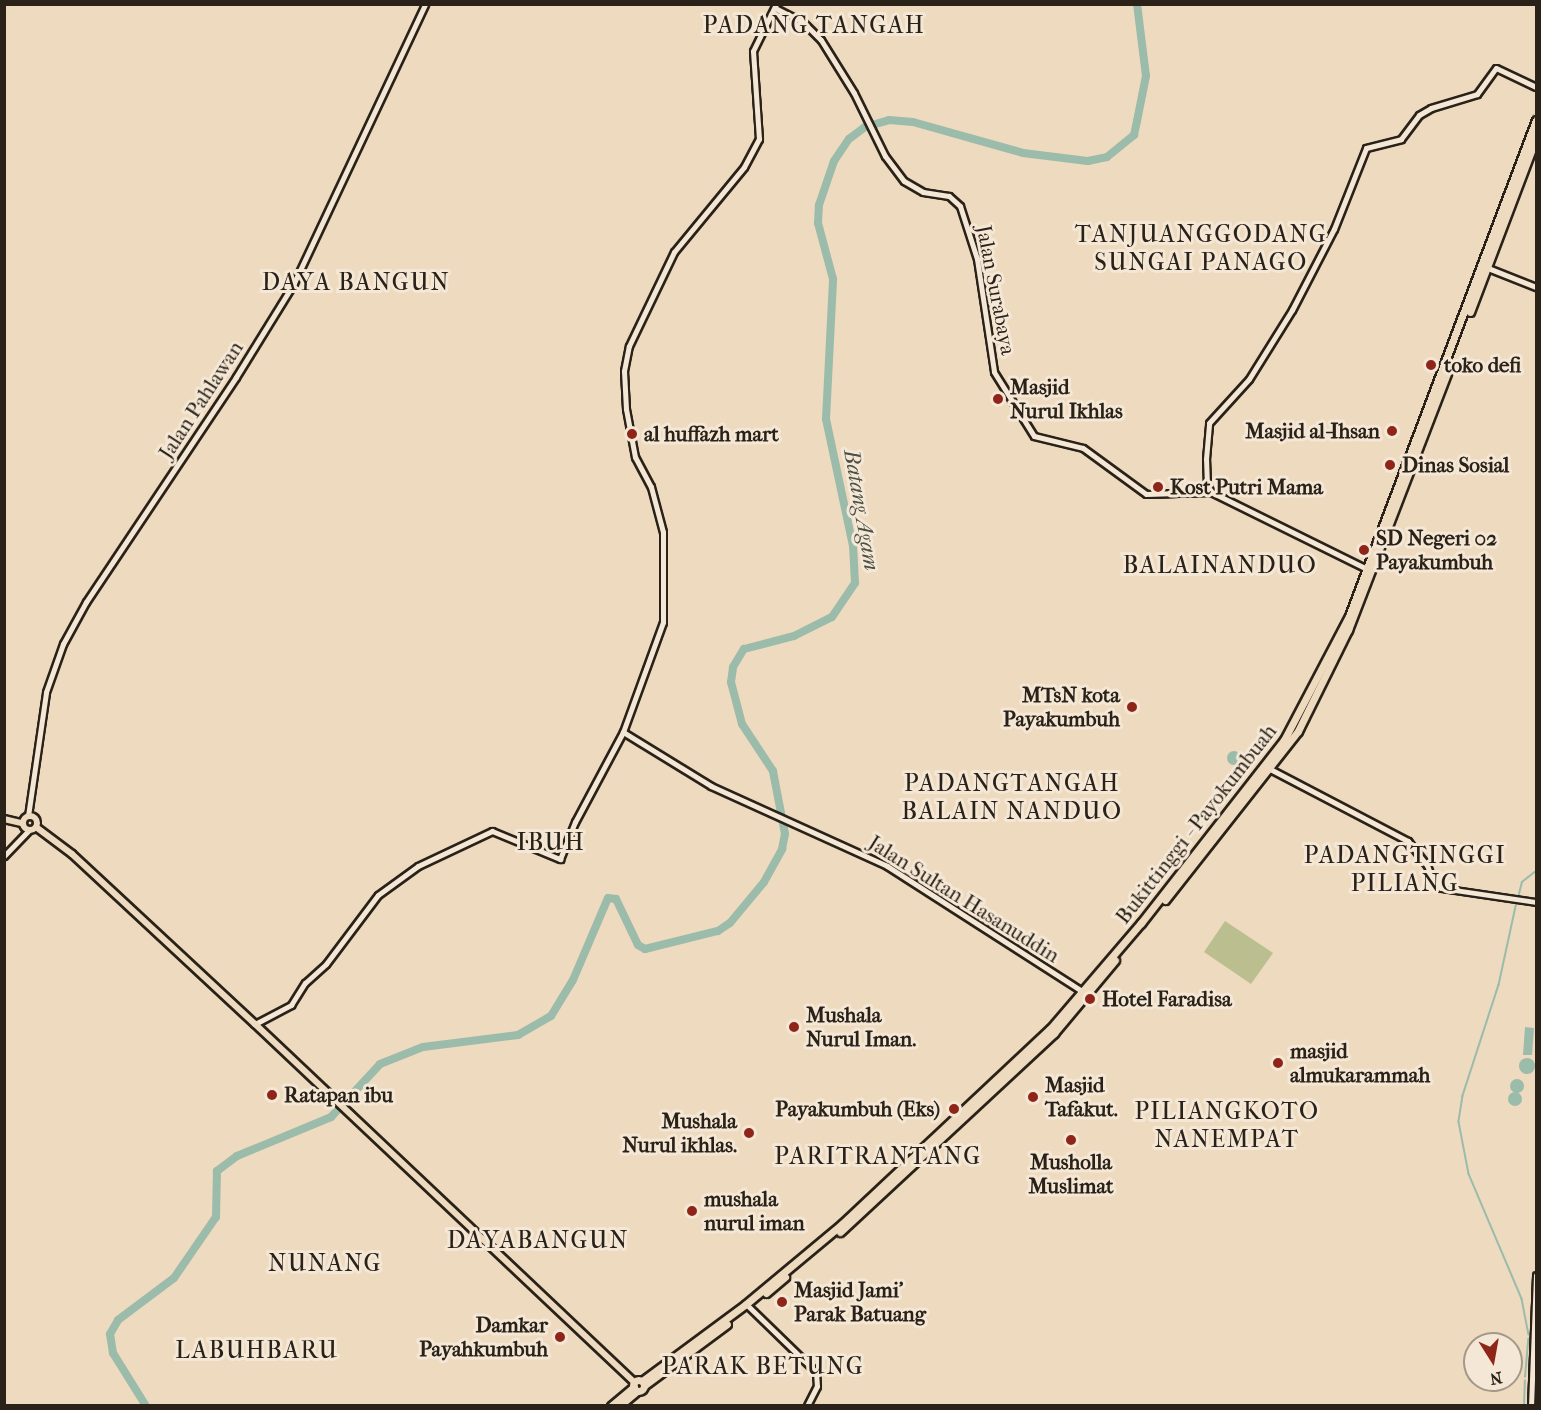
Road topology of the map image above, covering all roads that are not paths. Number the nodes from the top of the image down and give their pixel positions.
1 (425, 4) edge
2 (775, 6) edge
3 (1536, 87) edge
4 (1536, 120) edge
5 (1536, 138) edge
6 (1514, 189) junction
7 (1507, 208) junction
8 (1488, 268) junction
9 (1536, 287) edge
10 (1209, 489) junction
11 (1367, 569) junction
12 (1321, 680) junction
13 (623, 732) junction
14 (1270, 769) junction
15 (28, 816) junction
16 (4, 819) edge
17 (22, 823) junction
18 (36, 827) junction
19 (29, 830) junction
20 (4, 856) edge
21 (1170, 890) junction
22 (1536, 902) edge
23 (1082, 992) junction
24 (255, 1024) junction
25 (932, 1144) junction
26 (1536, 1275) edge
27 (748, 1305) junction
28 (1535, 1360) edge
29 (638, 1385) junction
30 (610, 1406) edge
31 (619, 1406) edge
32 (807, 1406) edge
33 (1531, 1406) edge

1 - 15 street, Jalan Pahlawan
2 - 10 street, Jalan Surabaya
2 - 13 street
3 - 10 street
4 - 6 highway, Bukittinggi - Payokumbuah
5 - 6 highway, Bukittinggi - Payokumbuah
6 - 7 highway, Bukittinggi - Payokumbuah
7 - 8 highway, Bukittinggi - Payokumbuah
7 - 11 highway, Bukittinggi - Payokumbuah
8 - 9 street
8 - 12 highway, Bukittinggi - Payokumbuah
10 - 11 street, Jalan Surabaya
11 - 12 highway, Bukittinggi - Payokumbuah
12 - 14 highway, Bukittinggi - Payokumbuah
12 - 21 highway, Bukittinggi - Payokumbuah
13 - 23 street, Jalan Sultan Hasanuddin
13 - 24 street
14 - 21 highway, Bukittinggi - Payokumbuah
14 - 22 street
15 - 17 main road
15 - 18 main road
16 - 17 main road
17 - 19 main road
18 - 19 main road
18 - 24 main road
19 - 20 street
21 - 23 highway, Bukittinggi - Payokumbuah
21 - 25 highway, Bukittinggi - Payokumbuah
23 - 25 highway, Bukittinggi - Payokumbuah
24 - 29 main road
25 - 27 highway, Bukittinggi - Payokumbuah
26 - 28 street
27 - 29 highway, Bukittinggi - Payokumbuah
27 - 32 street
28 - 33 street
29 - 30 highway
29 - 31 highway

